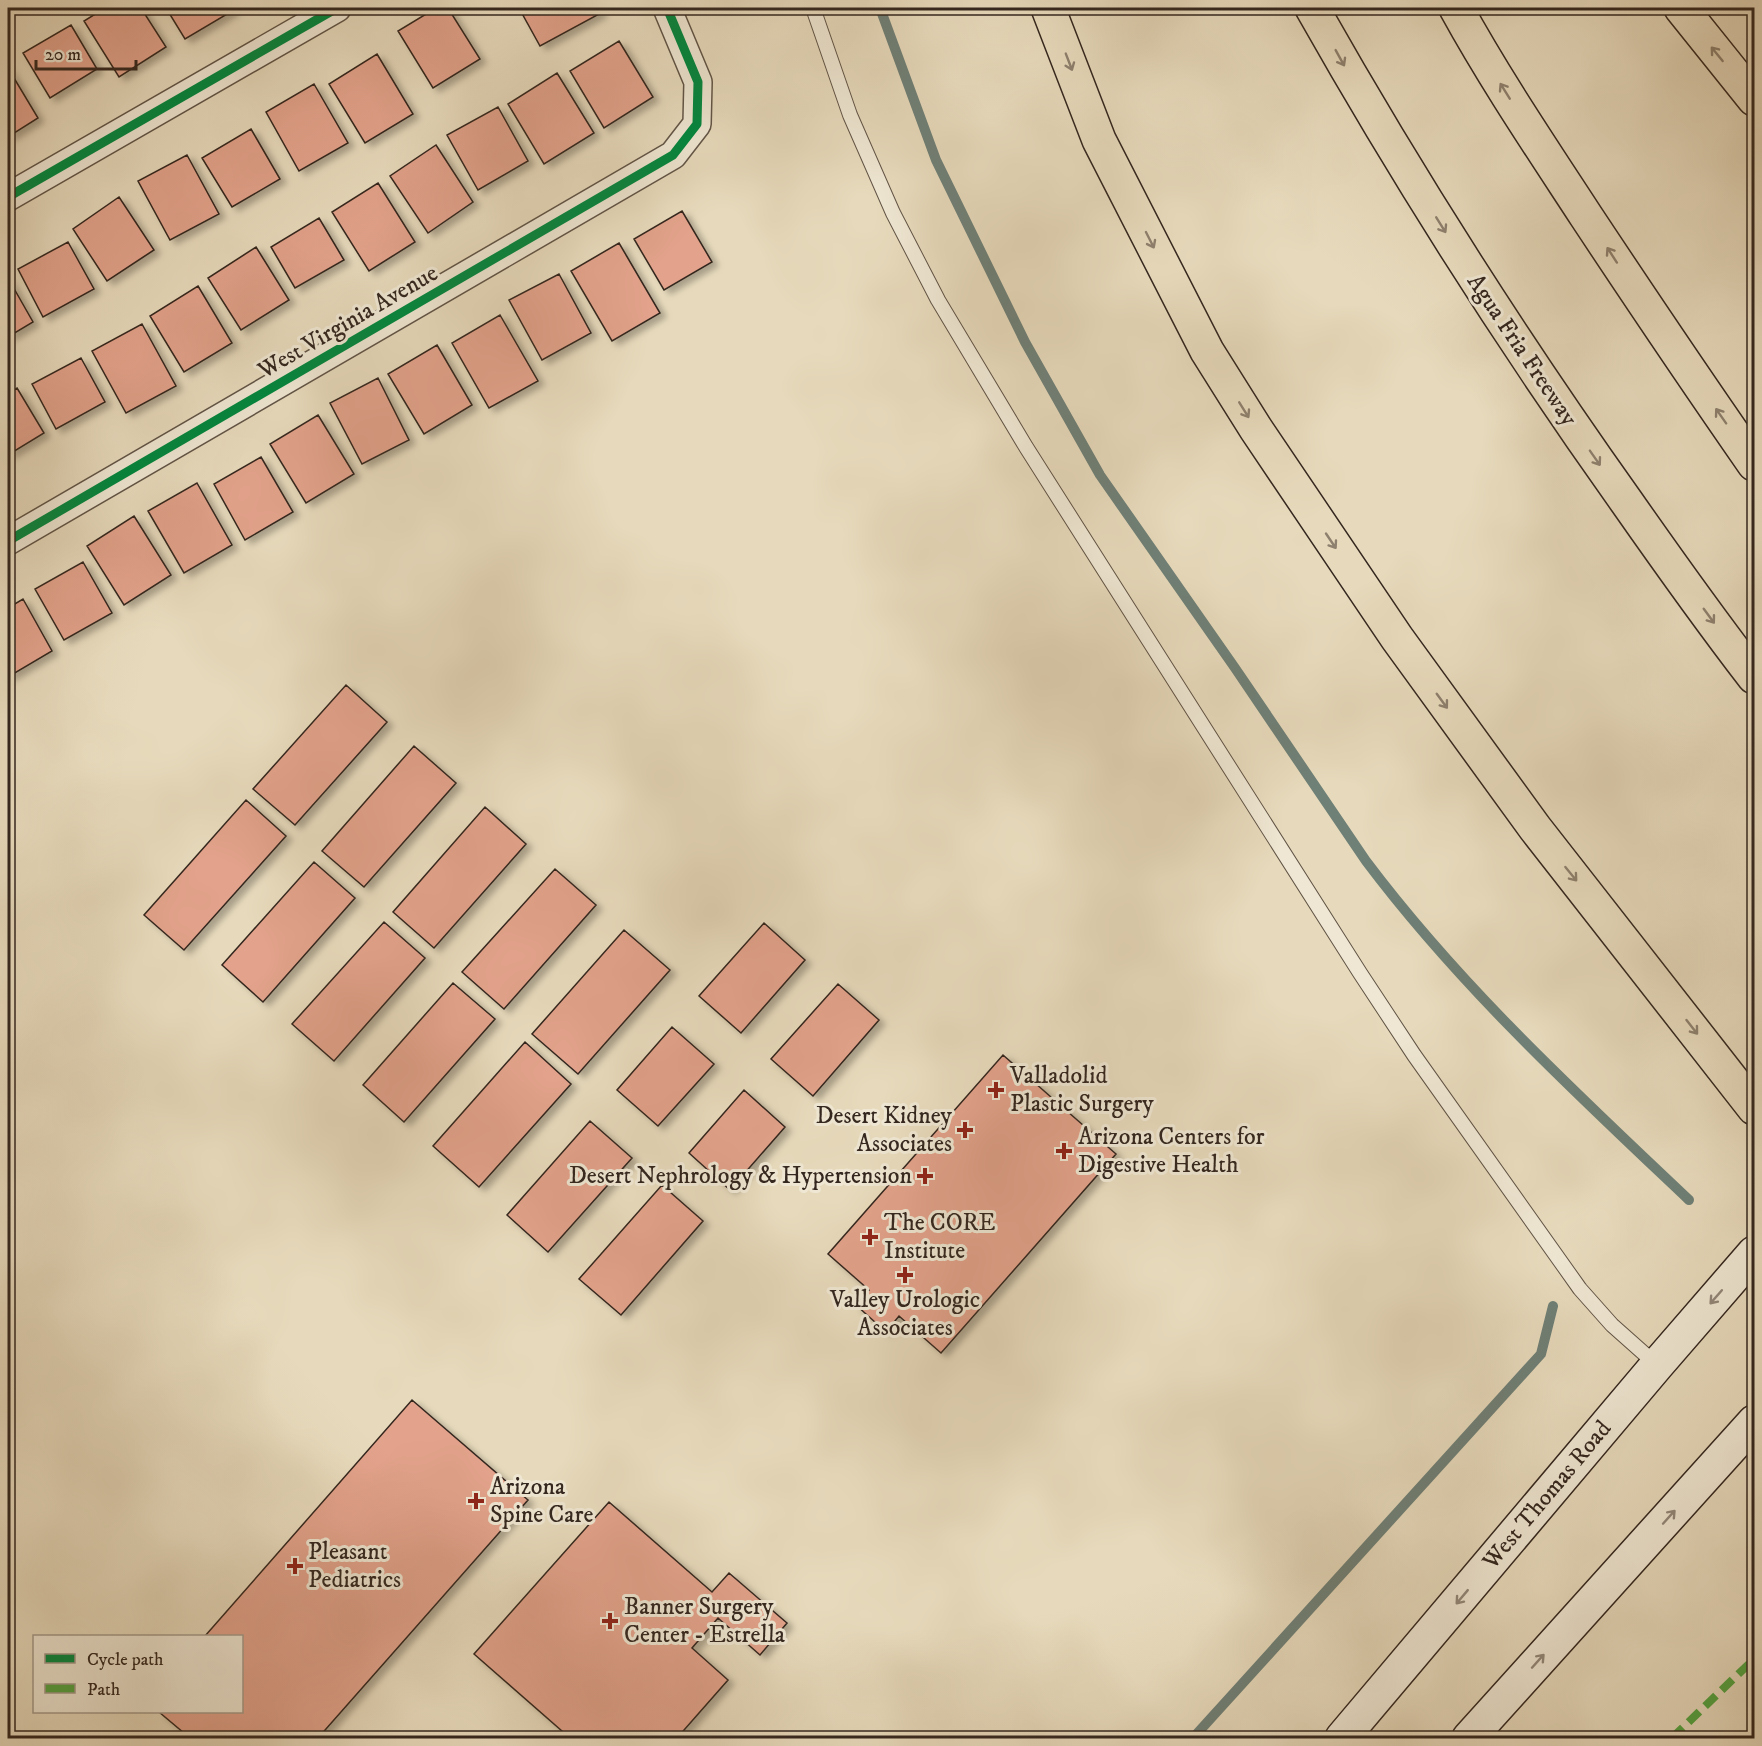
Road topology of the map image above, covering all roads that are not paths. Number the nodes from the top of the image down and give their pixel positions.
1 (336, 8) edge
2 (667, 8) edge
3 (813, 8) edge
4 (1048, 8) edge
5 (1312, 8) edge
6 (1455, 8) edge
7 (1681, 8) edge
8 (1755, 99) edge
9 (8, 197) edge
10 (1755, 464) edge
11 (8, 542) edge
12 (1755, 678) edge
13 (1755, 1108) edge
14 (1755, 1253) edge
15 (1657, 1365) junction
16 (1755, 1422) edge
17 (1342, 1738) edge
18 (1469, 1738) edge

1 - 9 street
2 - 11 street, West Virginia Avenue
3 - 15 lane
4 -> 13 highway
5 -> 12 highway, Agua Fria Freeway
10 -> 6 highway
8 -> 7 highway
14 -> 15 main road, West Thomas Road
15 -> 17 main road, West Thomas Road
18 -> 16 main road

